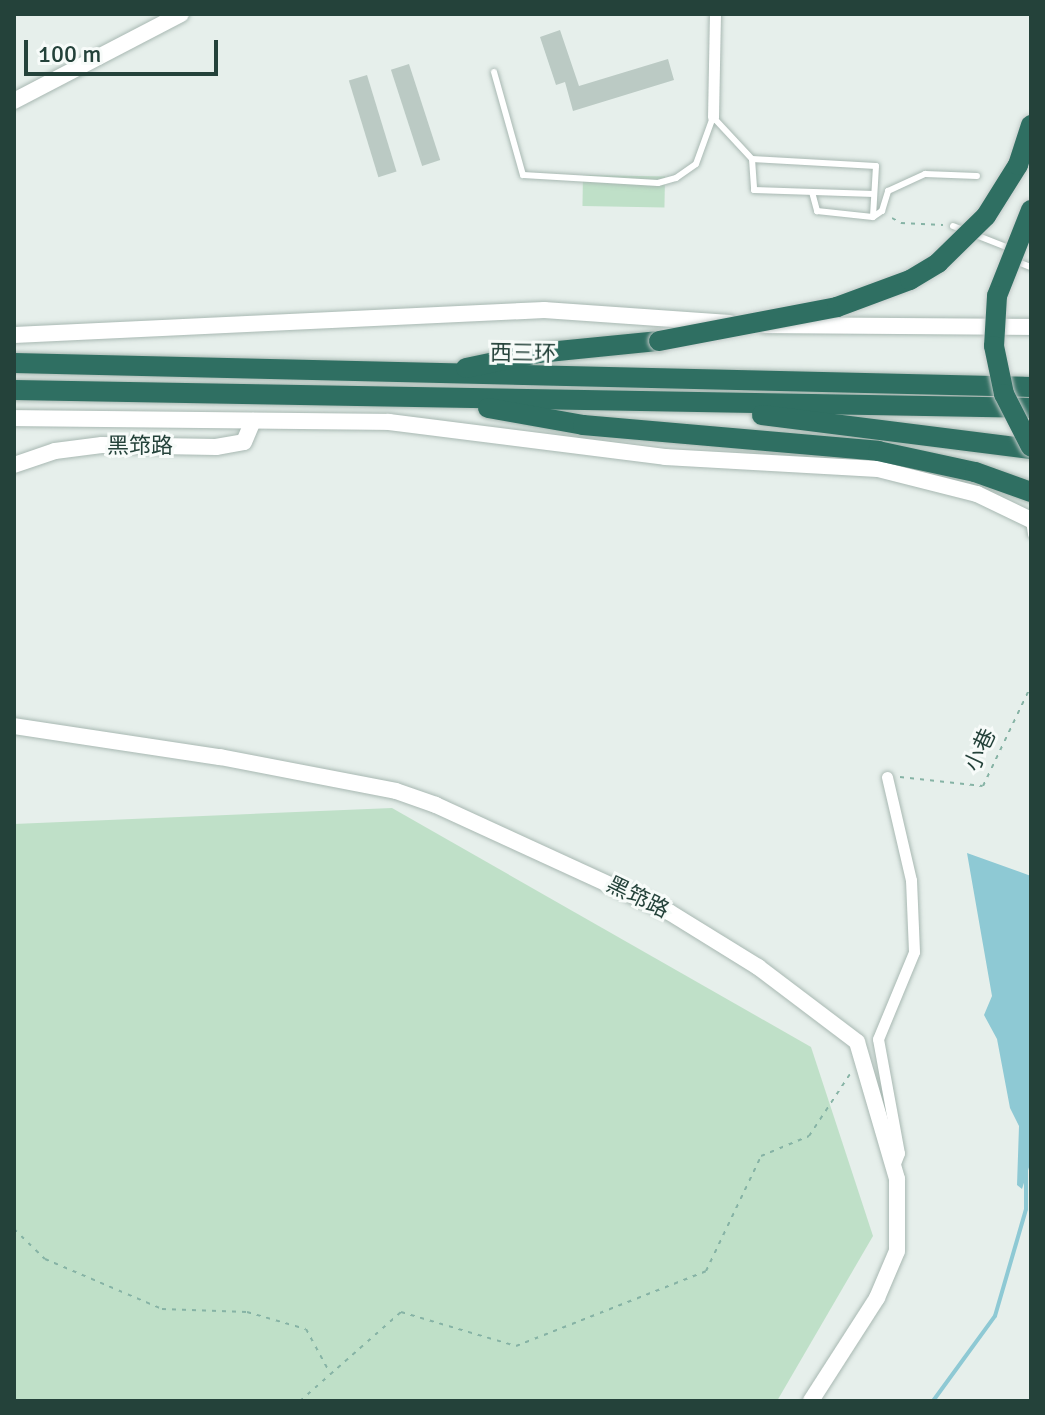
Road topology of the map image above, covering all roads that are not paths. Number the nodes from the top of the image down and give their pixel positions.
1 (181, 14) edge
2 (715, 14) edge
3 (494, 72) dead end
4 (14, 101) edge
5 (713, 117) junction
6 (1031, 125) edge
7 (752, 159) junction
8 (977, 176) dead end
9 (812, 192) junction
10 (874, 194) junction
11 (1031, 210) edge
12 (873, 217) junction
13 (953, 226) road end
14 (1031, 267) edge
15 (1031, 327) edge
16 (14, 335) edge
17 (14, 363) edge
18 (428, 375) junction
19 (1031, 385) edge
20 (14, 390) edge
21 (427, 397) junction
22 (663, 402) junction
23 (1031, 408) edge
24 (14, 418) edge
25 (253, 421) junction
26 (1031, 448) edge
27 (14, 465) edge
28 (1031, 492) edge
29 (1030, 525) edge
30 (14, 726) edge
31 (887, 777) road end
32 (893, 1167) junction
33 (811, 1401) edge

1 - 4 main road
2 - 5 street
3 - 5 lane
5 - 7 lane
6 - 18 highway, bridge
7 - 9 lane
7 - 10 lane
8 - 12 lane
9 - 10 lane
9 - 12 lane
10 - 12 lane
11 - 26 highway, bridge
13 - 14 lane
15 - 16 main road
17 - 18 highway, 西三环
18 - 19 highway, 西三环
20 - 21 highway, 西三环
21 - 22 highway, 西三环
21 - 28 highway
22 - 23 highway, 西三环
22 - 26 highway
24 - 25 main road
25 - 27 main road, 黑筇路
25 - 29 main road
30 - 32 main road, 黑筇路
31 - 32 street
32 - 33 main road, 黑筇路

